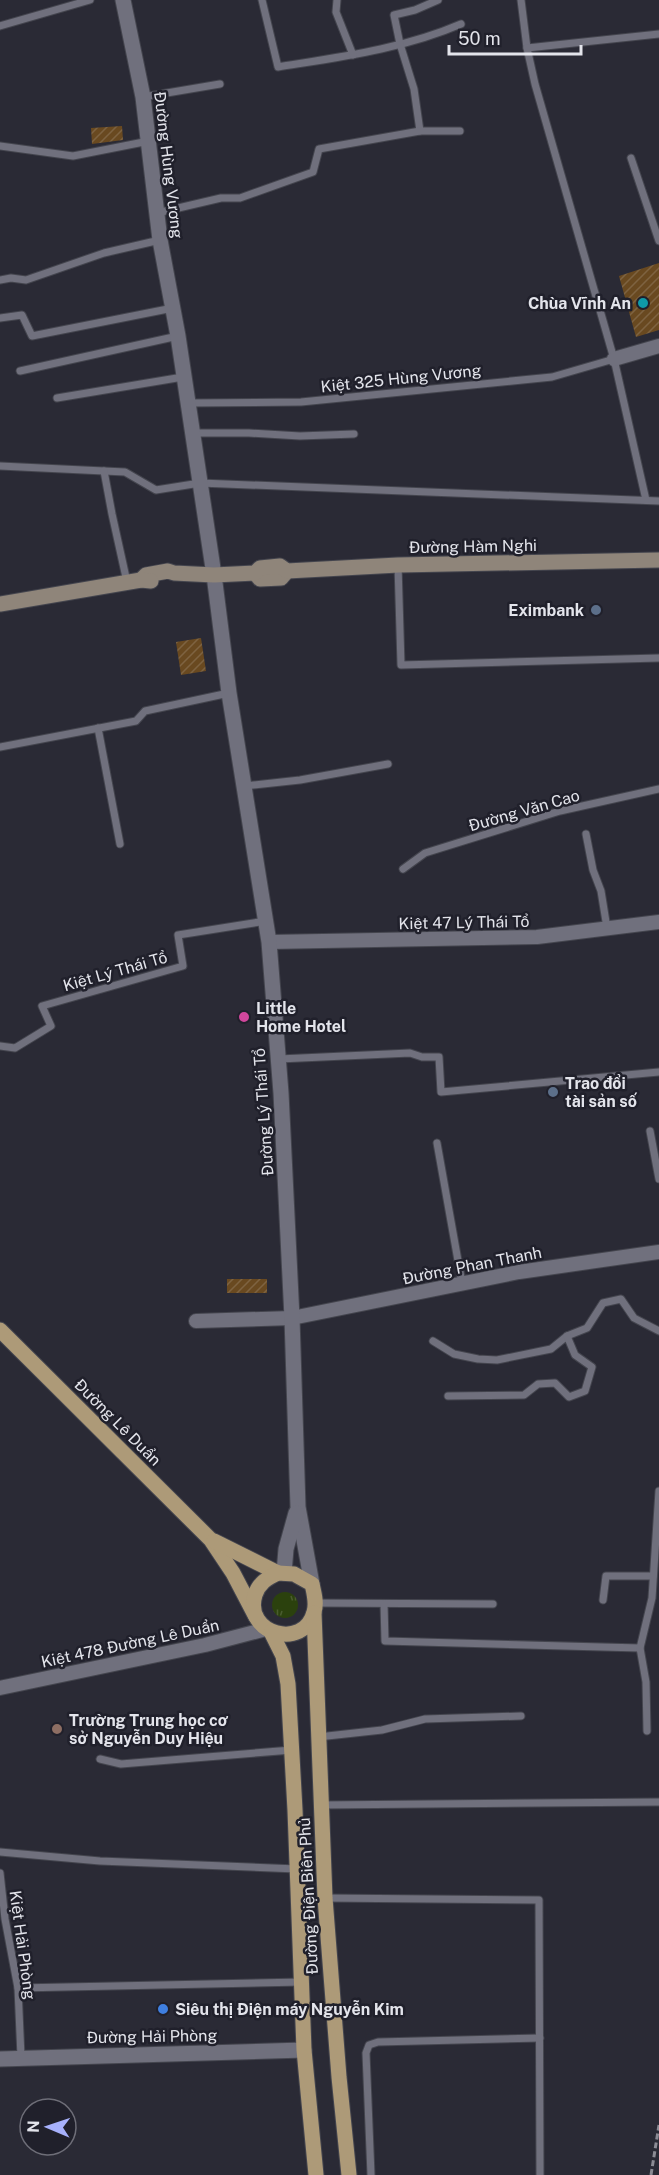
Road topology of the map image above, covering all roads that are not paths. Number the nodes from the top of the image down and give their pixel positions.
1 (90, 0) edge
2 (123, 0) edge
3 (262, 0) edge
4 (337, 0) edge
5 (438, 0) edge
6 (521, 0) edge
7 (461, 24) dead end
8 (0, 26) edge
9 (659, 34) edge
10 (400, 45) junction
11 (527, 48) junction
12 (353, 55) junction
13 (220, 84) dead end
14 (143, 97) junction
15 (420, 131) junction
16 (460, 131) dead end
17 (149, 141) junction
18 (0, 146) edge
19 (631, 158) dead end
20 (156, 213) junction
21 (160, 240) junction
22 (659, 241) edge
23 (0, 280) edge
24 (173, 308) junction
25 (0, 318) edge
26 (178, 336) junction
27 (659, 346) edge
28 (614, 358) junction
29 (20, 371) dead end
30 (183, 377) junction
31 (57, 398) dead end
32 (187, 403) junction
33 (192, 433) junction
34 (354, 434) dead end
35 (0, 466) edge
36 (104, 471) junction
37 (200, 483) junction
38 (646, 500) junction
39 (659, 501) edge
40 (659, 560) edge
41 (398, 565) junction
42 (659, 570) edge
43 (214, 575) junction
44 (134, 581) junction
45 (0, 604) edge
46 (659, 658) edge
47 (229, 693) junction
48 (98, 728) junction
49 (0, 747) edge
50 (388, 764) dead end
51 (244, 786) junction
52 (659, 789) edge
53 (586, 834) dead end
54 (120, 844) dead end
55 (403, 869) dead end
56 (266, 921) junction
57 (659, 922) edge
58 (607, 928) junction
59 (269, 942) junction
60 (0, 1046) edge
61 (279, 1059) junction
62 (659, 1072) edge
63 (650, 1131) dead end
64 (437, 1143) dead end
65 (659, 1179) edge
66 (659, 1252) edge
67 (462, 1283) junction
68 (292, 1318) junction
69 (196, 1321) dead end
70 (0, 1330) edge
71 (659, 1331) edge
72 (567, 1336) junction
73 (433, 1341) dead end
74 (448, 1396) dead end
75 (659, 1491) edge
76 (298, 1507) junction
77 (211, 1540) junction
78 (657, 1550) edge
79 (281, 1573) junction
80 (653, 1576) junction
81 (312, 1584) junction
82 (655, 1599) edge
83 (603, 1600) dead end
84 (384, 1604) junction
85 (493, 1604) dead end
86 (315, 1608) junction
87 (264, 1626) junction
88 (640, 1648) junction
89 (0, 1688) edge
90 (521, 1716) dead end
91 (647, 1731) dead end
92 (318, 1737) junction
93 (292, 1750) junction
94 (100, 1759) dead end
95 (659, 1802) edge
96 (321, 1805) junction
97 (0, 1852) edge
98 (298, 1869) junction
99 (0, 1873) edge
100 (325, 1898) junction
101 (302, 1982) junction
102 (18, 1988) junction
103 (540, 2038) junction
104 (304, 2050) junction
105 (21, 2057) junction
106 (0, 2059) edge
107 (316, 2175) edge
108 (350, 2175) edge
109 (371, 2175) edge
110 (540, 2175) edge

1 - 8 lane
2 - 14 street, Đường Hùng Vương
3 - 12 lane
4 - 12 lane
5 - 10 lane
6 - 11 lane
7 - 10 lane
9 - 11 lane
10 - 12 lane
10 - 15 lane
11 - 28 lane
13 - 14 lane
14 - 17 street, Đường Hùng Vương
15 - 16 lane
15 - 20 lane
17 - 18 lane
17 - 20 street, Đường Hùng Vương
19 - 22 lane
20 - 21 street, Đường Hùng Vương
21 - 23 lane
21 - 24 street, Đường Hùng Vương
24 - 25 lane
24 - 26 street, Đường Hùng Vương
26 - 29 lane
26 - 30 street, Đường Hùng Vương
27 - 28 street
28 - 32 lane, Kiệt 325 Hùng Vương
28 - 38 lane
30 - 31 lane
30 - 32 street, Đường Hùng Vương
32 - 33 street, Đường Hùng Vương
33 - 34 lane
33 - 37 street, Đường Hùng Vương
35 - 36 lane
36 - 37 lane
36 - 44 lane
37 - 38 lane
37 - 43 street, Đường Hùng Vương
38 - 39 lane
40 - 41 main road, Đường Hàm Nghi
40 - 42 lane
41 - 43 main road, Đường Hàm Nghi
41 - 46 lane
43 - 44 main road, Đường Hàm Nghi
43 - 47 street, Đường Lý Thái Tổ
44 - 45 main road, Đường Hàm Nghi
47 - 48 lane
47 - 51 street, Đường Lý Thái Tổ
48 - 49 lane
48 - 54 lane
50 - 51 lane
51 - 56 street, Đường Lý Thái Tổ
52 - 55 lane, Đường Văn Cao
53 - 58 lane
56 - 59 street, Đường Lý Thái Tổ
56 - 60 lane, Kiệt Lý Thái Tổ
57 - 58 street, Kiệt 47 Lý Thái Tổ
58 - 59 street, Kiệt 47 Lý Thái Tổ
59 - 61 street, Đường Lý Thái Tổ
61 - 62 lane
61 - 68 street, Đường Lý Thái Tổ
63 - 65 lane
64 - 67 lane
66 - 67 street, Đường Phan Thanh
67 - 68 street, Đường Phan Thanh
68 - 69 street, Đường Phan Thanh
68 - 76 street, Đường Lý Thái Tổ
70 - 77 main road, Đường Lê Duẩn
71 - 72 lane
72 - 73 lane
72 - 74 lane
75 - 78 lane
76 - 79 street, Đường Lý Thái Tổ
76 - 81 street, Đường Lý Thái Tổ
77 - 79 main road, Đường Lê Duẩn
77 - 87 main road, Đường Lê Duẩn
78 - 80 lane
79 - 81 main road
79 - 87 main road
80 - 82 lane
80 - 83 lane
81 - 86 main road
82 - 88 lane
84 - 85 lane
84 - 86 lane
84 - 88 lane
86 - 87 main road
86 - 92 main road, Đường Điện Biên Phủ
87 - 89 street, Kiệt 478 Đường Lê Duẩn
87 - 93 main road, Đường Điện Biên Phủ
88 - 91 lane
90 - 92 lane
92 - 96 main road, Đường Điện Biên Phủ
93 - 94 lane
93 - 98 main road, Đường Điện Biên Phủ
95 - 96 lane
96 - 100 main road, Đường Điện Biên Phủ
97 - 98 lane
98 - 101 main road, Đường Điện Biên Phủ
99 - 102 lane, Kiệt Hải Phòng
100 - 103 lane
100 - 108 main road, Đường Điện Biên Phủ
101 - 102 lane
101 - 104 main road, Đường Điện Biên Phủ
102 - 105 lane, Kiệt Hải Phòng
103 - 109 lane
103 - 110 lane
104 - 105 street, Đường Hải Phòng
104 - 107 main road, Đường Điện Biên Phủ
105 - 106 street, Đường Hải Phòng

